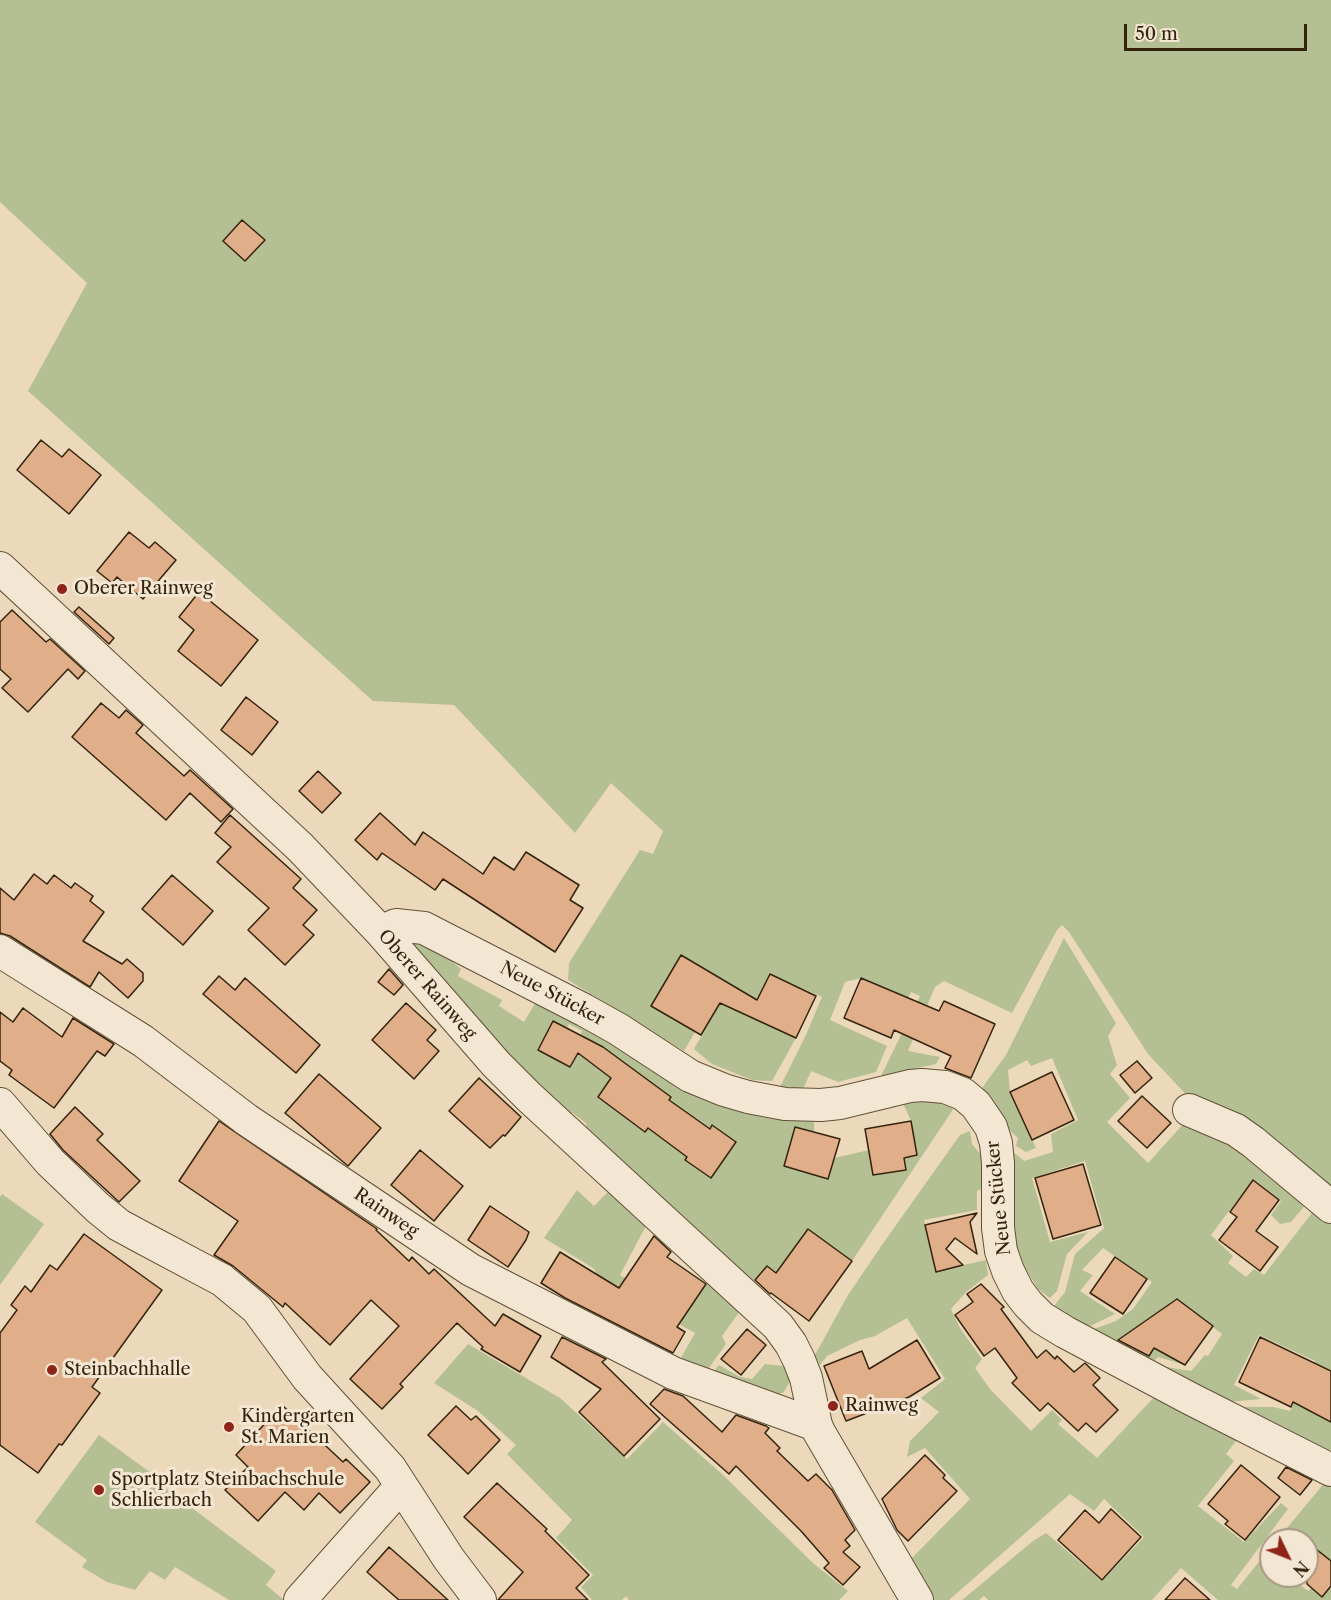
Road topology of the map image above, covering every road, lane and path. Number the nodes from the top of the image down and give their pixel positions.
1 (0, 568) edge
2 (381, 932) junction
3 (0, 951) edge
4 (0, 1104) edge
5 (1189, 1110) dead end
6 (1331, 1208) edge
7 (816, 1425) junction
8 (1331, 1470) edge
9 (401, 1486) junction
10 (300, 1600) edge
11 (480, 1600) edge
12 (917, 1600) edge

1 - 2 street, Oberer Rainweg
2 - 7 street, Oberer Rainweg
2 - 8 street, Neue Stücker
3 - 7 street, Rainweg
4 - 9 street
5 - 6 street
7 - 12 street
9 - 10 street
9 - 11 street

